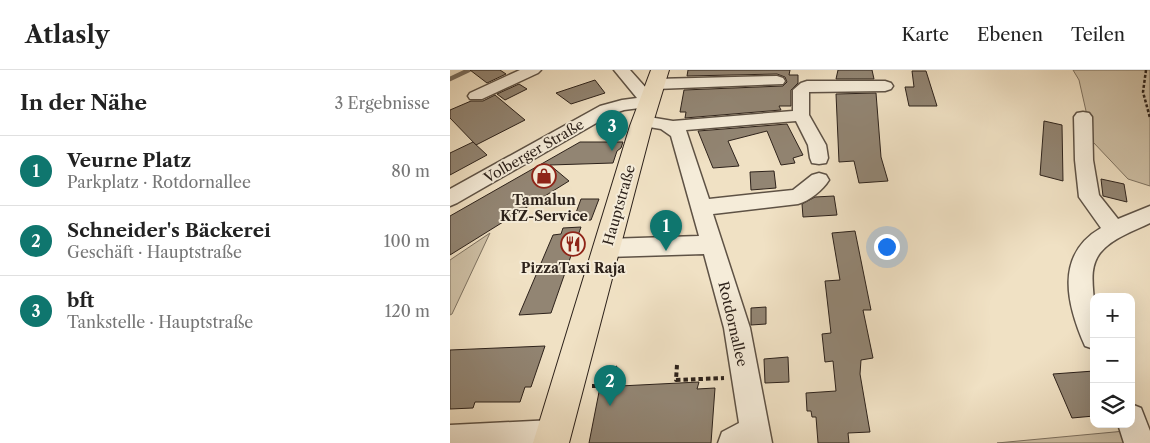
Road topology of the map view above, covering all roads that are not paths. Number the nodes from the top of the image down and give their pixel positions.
1 (533, 70) edge
2 (622, 70) edge
3 (777, 81) dead end
4 (885, 86) dead end
5 (652, 94) edge
6 (476, 96) dead end
7 (801, 115) junction
8 (1083, 116) dead end
9 (671, 127) junction
10 (819, 158) dead end
11 (819, 180) dead end
12 (450, 198) edge
13 (702, 207) junction
14 (1150, 214) edge
15 (1115, 231) junction
16 (713, 245) junction
17 (607, 248) junction
18 (1090, 328) edge
19 (1134, 428) edge
20 (552, 439) edge
21 (749, 439) edge
22 (450, 440) edge
23 (1139, 443) edge

1 - 6 street
2 - 5 street
3 - 5 street
4 - 7 street
5 - 9 street
5 - 12 street, Volberger Straße
5 - 17 main road, Hauptstraße
7 - 9 street
7 - 10 street
8 - 15 street
9 - 13 street, Rotdornallee
11 - 13 street
13 - 16 street, Rotdornallee
14 - 15 street
15 - 18 street
16 - 17 street
16 - 21 street, Rotdornallee
17 - 20 main road, Hauptstraße
19 - 23 street
20 - 22 street

